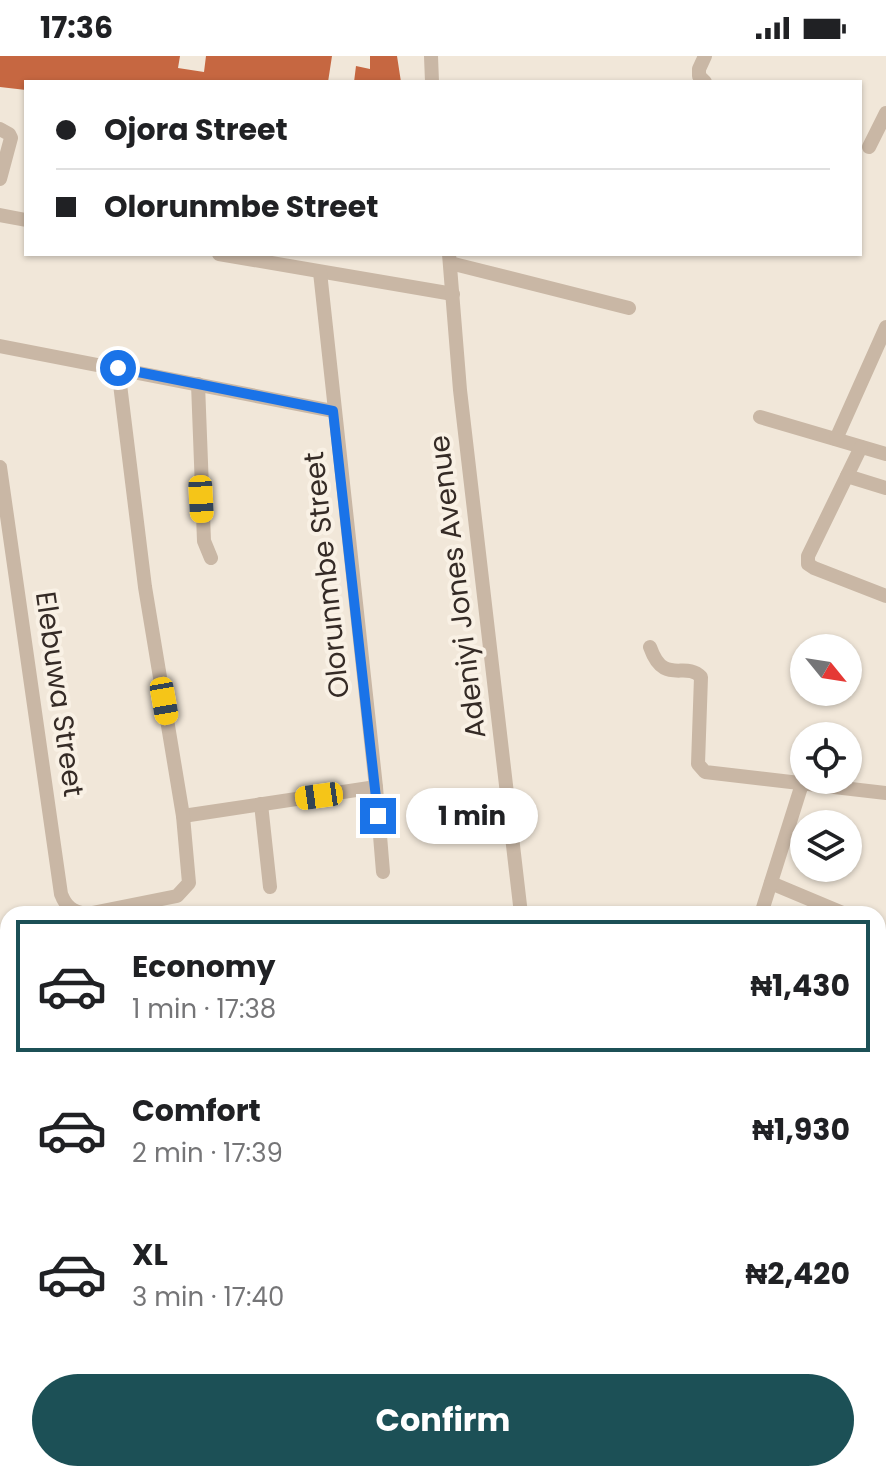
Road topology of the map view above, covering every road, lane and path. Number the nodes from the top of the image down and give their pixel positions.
1 (431, 56) edge
2 (705, 56) edge
3 (432, 80) edge
4 (703, 80) edge
5 (886, 113) edge
6 (0, 129) edge
7 (869, 147) dead end
8 (0, 179) edge
9 (0, 215) edge
10 (24, 220) edge
11 (230, 256) edge
12 (449, 258) edge
13 (320, 272) junction
14 (453, 294) junction
15 (629, 308) dead end
16 (886, 327) edge
17 (0, 346) edge
18 (118, 368) junction
19 (198, 384) junction
20 (333, 411) junction
21 (760, 417) dead end
22 (836, 439) junction
23 (861, 447) junction
24 (886, 454) edge
25 (0, 467) edge
26 (847, 476) junction
27 (886, 488) edge
28 (211, 558) dead end
29 (886, 596) edge
30 (650, 647) dead end
31 (790, 782) edge
32 (376, 787) junction
33 (862, 790) edge
34 (886, 793) edge
35 (799, 794) edge
36 (261, 804) junction
37 (183, 816) junction
38 (383, 872) dead end
39 (771, 883) junction
40 (270, 887) dead end
41 (67, 906) edge
42 (126, 906) edge
43 (520, 906) edge
44 (764, 906) edge
45 (826, 906) edge

1 - 3 street
2 - 4 street
5 - 7 street
6 - 8 street
9 - 10 street
11 - 13 street
12 - 14 street, Adeniyi Jones Avenue
12 - 15 street
13 - 14 street
13 - 20 street, Olorunmbe Street
14 - 43 street, Adeniyi Jones Avenue
16 - 22 street
17 - 18 street
18 - 19 street
18 - 37 street
19 - 20 street
19 - 28 street
20 - 32 street, Olorunmbe Street
21 - 22 street
22 - 23 street
23 - 24 street
23 - 26 street
25 - 41 street, Elebuwa Street
26 - 27 street
26 - 29 street
30 - 31 street
32 - 36 street
32 - 38 street, Olorunmbe Street
33 - 34 street
35 - 39 street
36 - 37 street
36 - 40 street
37 - 42 street, Elebuwa Street
39 - 44 street
39 - 45 street

